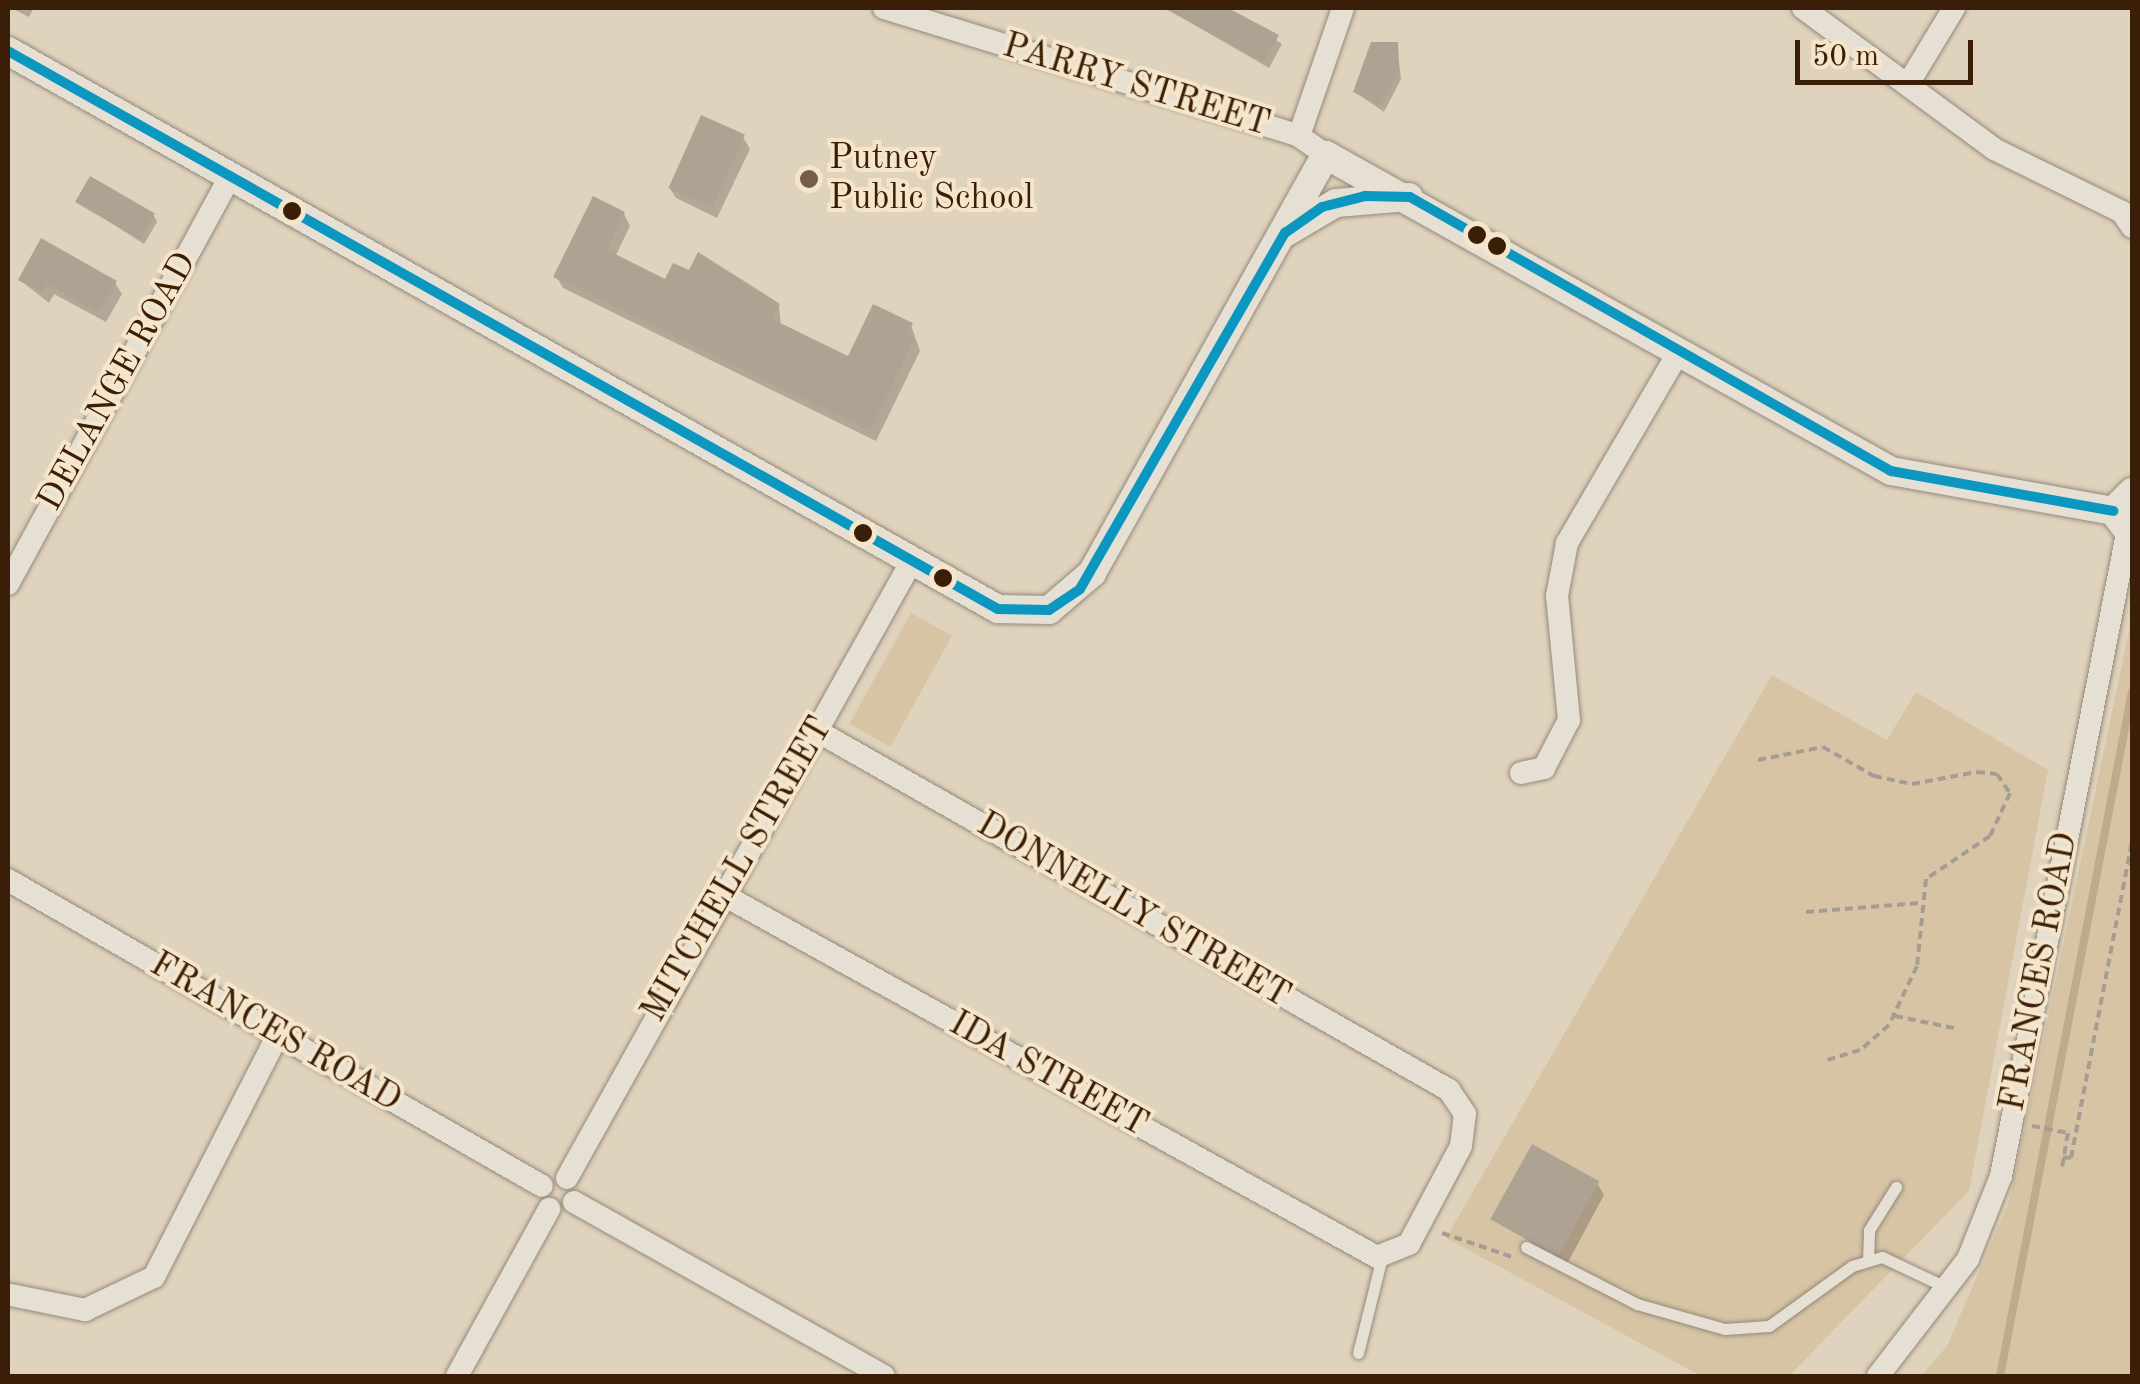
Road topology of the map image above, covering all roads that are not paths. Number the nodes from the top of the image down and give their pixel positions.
1 (884, 8) edge
2 (1343, 8) edge
3 (1803, 8) edge
4 (1954, 8) edge
5 (8, 51) edge
6 (1908, 84) junction
7 (1299, 136) junction
8 (1326, 155) junction
9 (228, 180) junction
10 (1410, 196) junction
11 (2132, 227) edge
12 (1285, 233) junction
13 (1679, 351) junction
14 (2126, 518) edge
15 (910, 564) junction
16 (8, 584) edge
17 (817, 731) junction
18 (1521, 773) dead end
19 (8, 880) edge
20 (720, 892) junction
21 (278, 1035) junction
22 (567, 1178) junction
23 (542, 1186) junction
24 (1896, 1187) dead end
25 (574, 1202) junction
26 (549, 1210) junction
27 (1526, 1248) dead end
28 (1379, 1257) junction
29 (1868, 1261) junction
30 (1950, 1289) junction
31 (11, 1295) dead end
32 (1358, 1354) dead end
33 (457, 1376) edge
34 (884, 1376) edge
35 (1878, 1376) edge

1 - 7 street, PARRY STREET
2 - 7 street
3 - 6 street
4 - 6 street
5 - 9 street
6 - 11 street
7 - 8 street, PARRY STREET
8 - 10 street
8 - 12 street
9 - 15 street
9 - 16 street, DELANGE ROAD
10 - 12 street
10 - 13 street
12 - 15 street
13 - 14 street
13 - 18 street
14 - 30 street, FRANCES ROAD
15 - 17 street, MITCHELL STREET
17 - 20 street, MITCHELL STREET
17 - 28 street, DONNELLY STREET
19 - 21 street, FRANCES ROAD
20 - 22 street, MITCHELL STREET
20 - 28 street, IDA STREET
21 - 23 street, FRANCES ROAD
21 - 31 street
22 - 23 street
22 - 25 street
23 - 26 street
24 - 29 lane
25 - 26 street
25 - 34 street
26 - 33 street
27 - 29 lane
28 - 32 lane
29 - 30 lane
30 - 35 street, FRANCES ROAD

